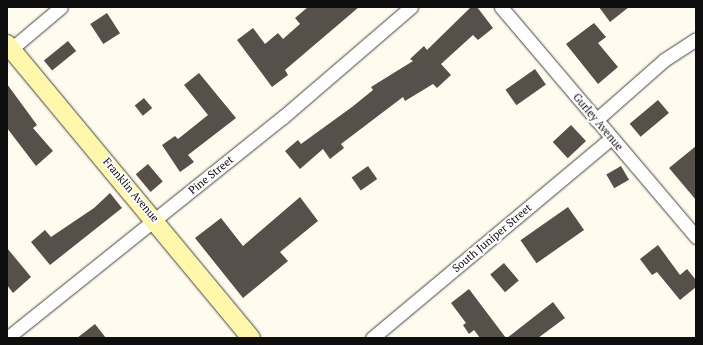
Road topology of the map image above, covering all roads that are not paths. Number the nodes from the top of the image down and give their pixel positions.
1 (61, 7) edge
2 (411, 7) edge
3 (501, 7) edge
4 (696, 39) edge
5 (9, 47) edge
6 (596, 120) junction
7 (611, 138) junction
8 (156, 219) junction
9 (696, 237) edge
10 (7, 338) edge
11 (251, 338) edge
12 (372, 338) edge

1 - 5 street
2 - 8 street, Pine Street
3 - 6 street, Gurley Avenue
4 - 6 street
5 - 8 street, Franklin Avenue
6 - 7 street, Gurley Avenue
7 - 9 street, Gurley Avenue
7 - 12 street, South Juniper Street
8 - 10 street, Pine Street
8 - 11 street, Franklin Avenue

